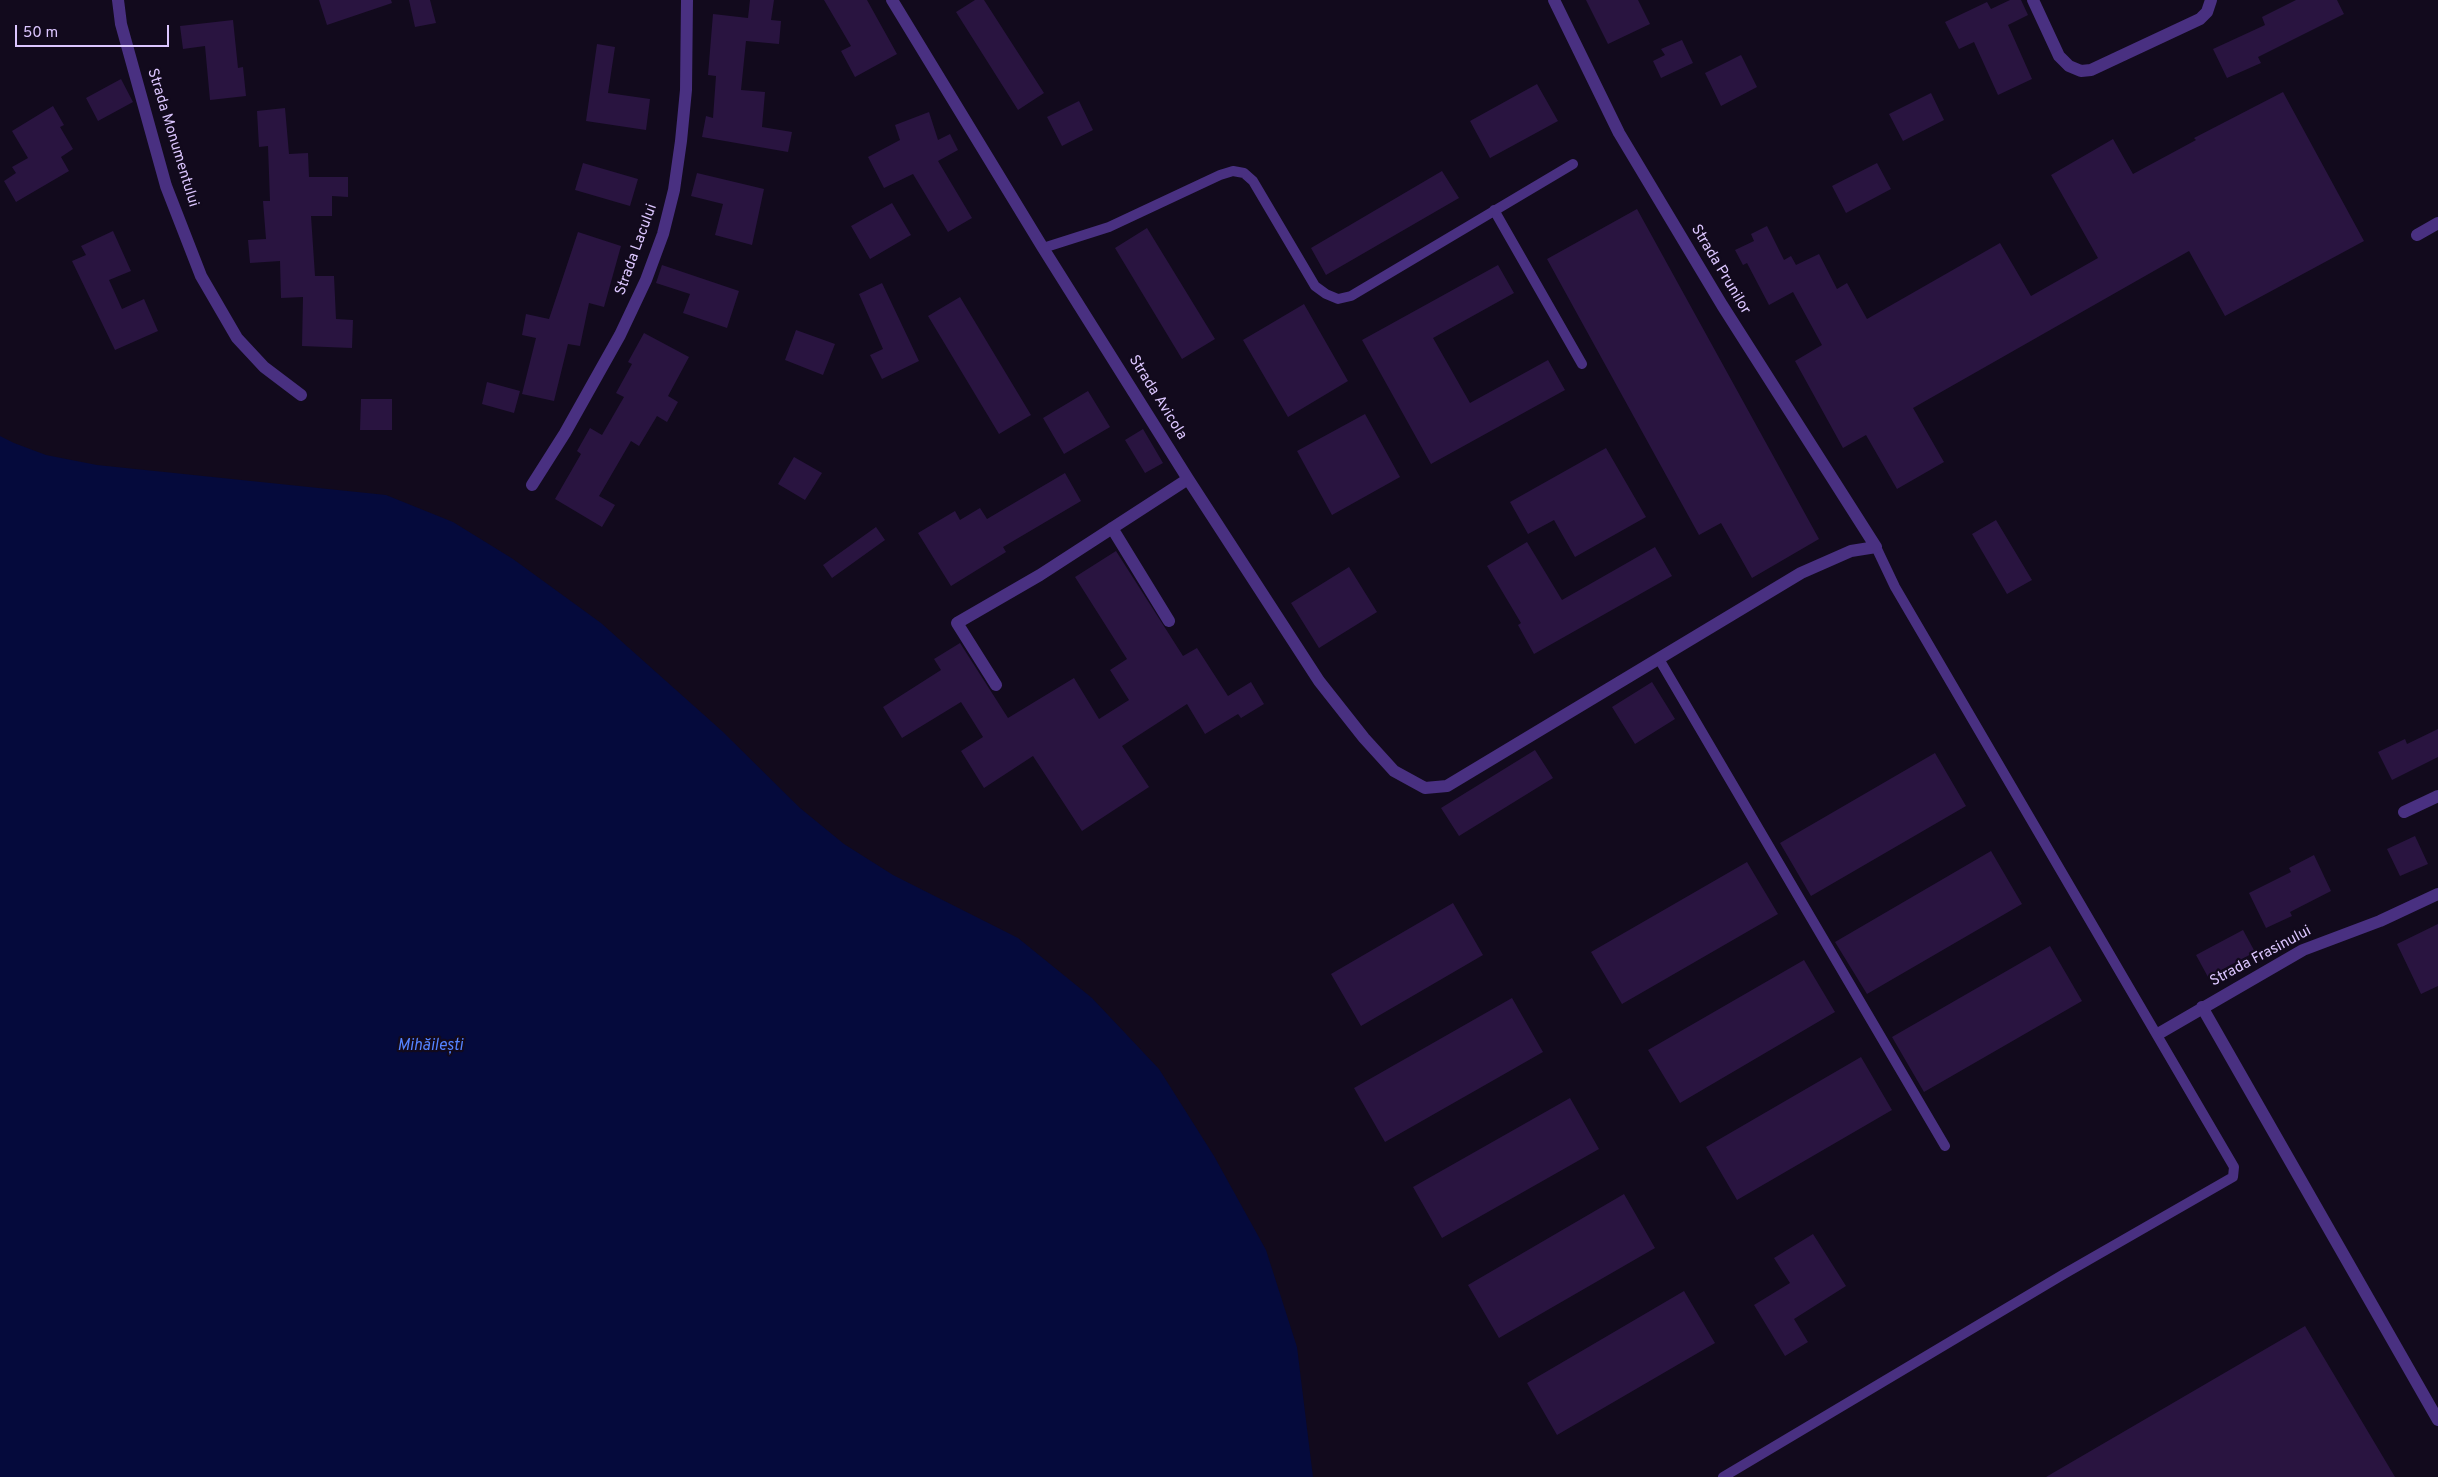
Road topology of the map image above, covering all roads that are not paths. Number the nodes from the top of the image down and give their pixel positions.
1 (118, 0) edge
2 (687, 0) edge
3 (892, 0) edge
4 (1554, 0) edge
5 (2033, 0) edge
6 (2211, 0) edge
7 (1573, 164) dead end
8 (1494, 210) junction
9 (2438, 223) edge
10 (2417, 235) dead end
11 (1044, 248) junction
12 (1582, 364) dead end
13 (301, 395) dead end
14 (1188, 478) junction
15 (532, 485) dead end
16 (1112, 528) junction
17 (1876, 547) junction
18 (1169, 621) dead end
19 (1659, 658) junction
20 (996, 685) dead end
21 (2438, 796) edge
22 (2404, 812) dead end
23 (2438, 894) edge
24 (2202, 1007) junction
25 (2158, 1034) junction
26 (1945, 1146) dead end
27 (2438, 1420) edge
28 (1723, 1477) edge

1 - 13 street, Strada Monumentului
2 - 15 street, Strada Lacului
3 - 11 street, Strada Avicola
4 - 17 street, Strada Prunilor
5 - 6 street
7 - 8 lane
8 - 11 lane
8 - 12 lane
9 - 10 street
11 - 14 street, Strada Avicola
14 - 16 street
14 - 19 street, Strada Avicola
16 - 18 street
16 - 20 street
17 - 19 street
17 - 25 lane
19 - 26 lane
21 - 22 street
23 - 24 street, Strada Frasinului
24 - 25 street, Strada Frasinului
24 - 27 street
25 - 28 lane

